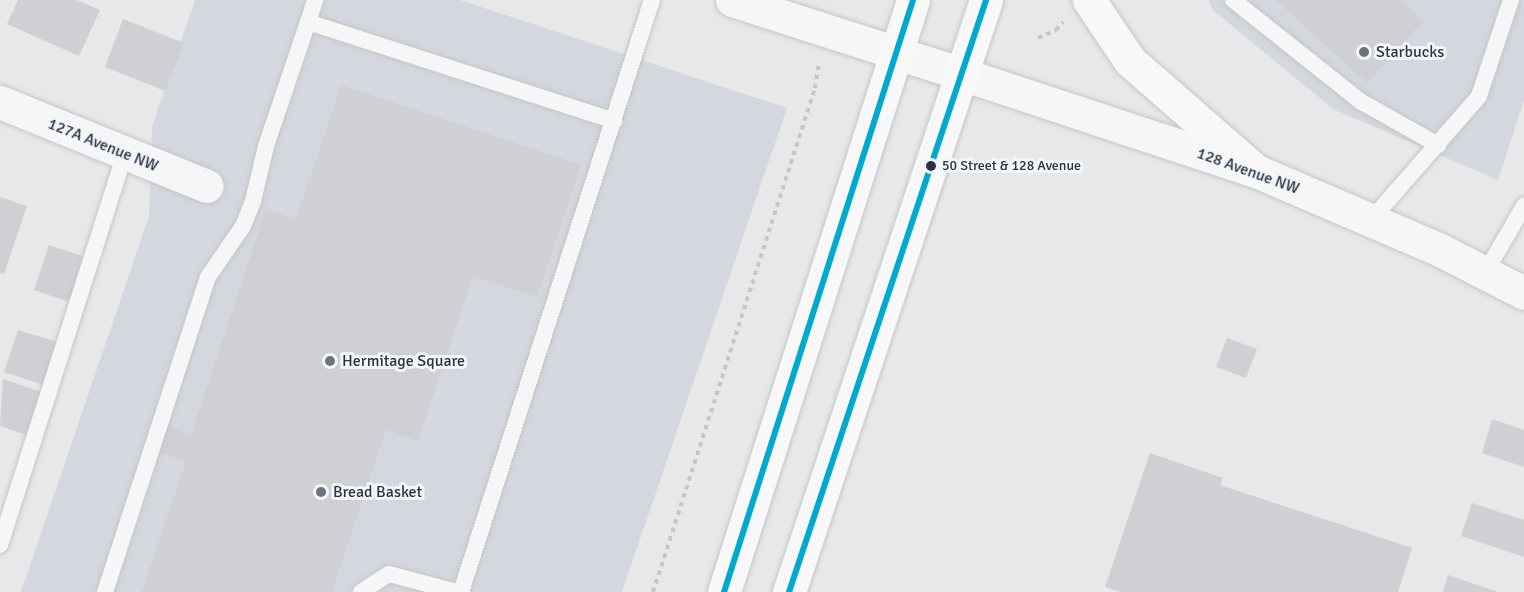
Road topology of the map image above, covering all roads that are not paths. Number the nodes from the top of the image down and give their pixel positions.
1 (315, 0) edge
2 (652, 0) edge
3 (732, 0) edge
4 (913, 0) edge
5 (986, 0) edge
6 (1233, 0) edge
7 (1511, 0) edge
8 (1080, 6) edge
9 (308, 22) junction
10 (896, 52) junction
11 (962, 74) junction
12 (0, 102) edge
13 (614, 121) junction
14 (1438, 145) junction
15 (124, 156) junction
16 (1256, 171) junction
17 (207, 186) dead end
18 (1524, 206) edge
19 (1371, 220) junction
20 (1485, 273) junction
21 (1524, 293) edge
22 (0, 545) edge
23 (105, 592) edge
24 (361, 592) edge
25 (459, 592) edge
26 (724, 592) edge
27 (789, 592) edge

1 - 9 lane
2 - 13 lane
3 - 10 street, 128 Avenue NW
4 - 10 main road
5 - 11 main road
6 - 14 lane
7 - 14 lane
8 - 16 main road
9 - 13 lane
9 - 23 lane
10 - 11 street, 128 Avenue NW
10 - 26 main road
11 - 16 street, 128 Avenue NW
11 - 27 main road
12 - 15 street, 127A Avenue NW
13 - 25 lane
14 - 19 lane
15 - 17 street, 127A Avenue NW
15 - 22 lane
16 - 19 street, 128 Avenue NW
18 - 20 lane
19 - 20 street, 128 Avenue NW
20 - 21 street, 128 Avenue NW
24 - 25 lane

